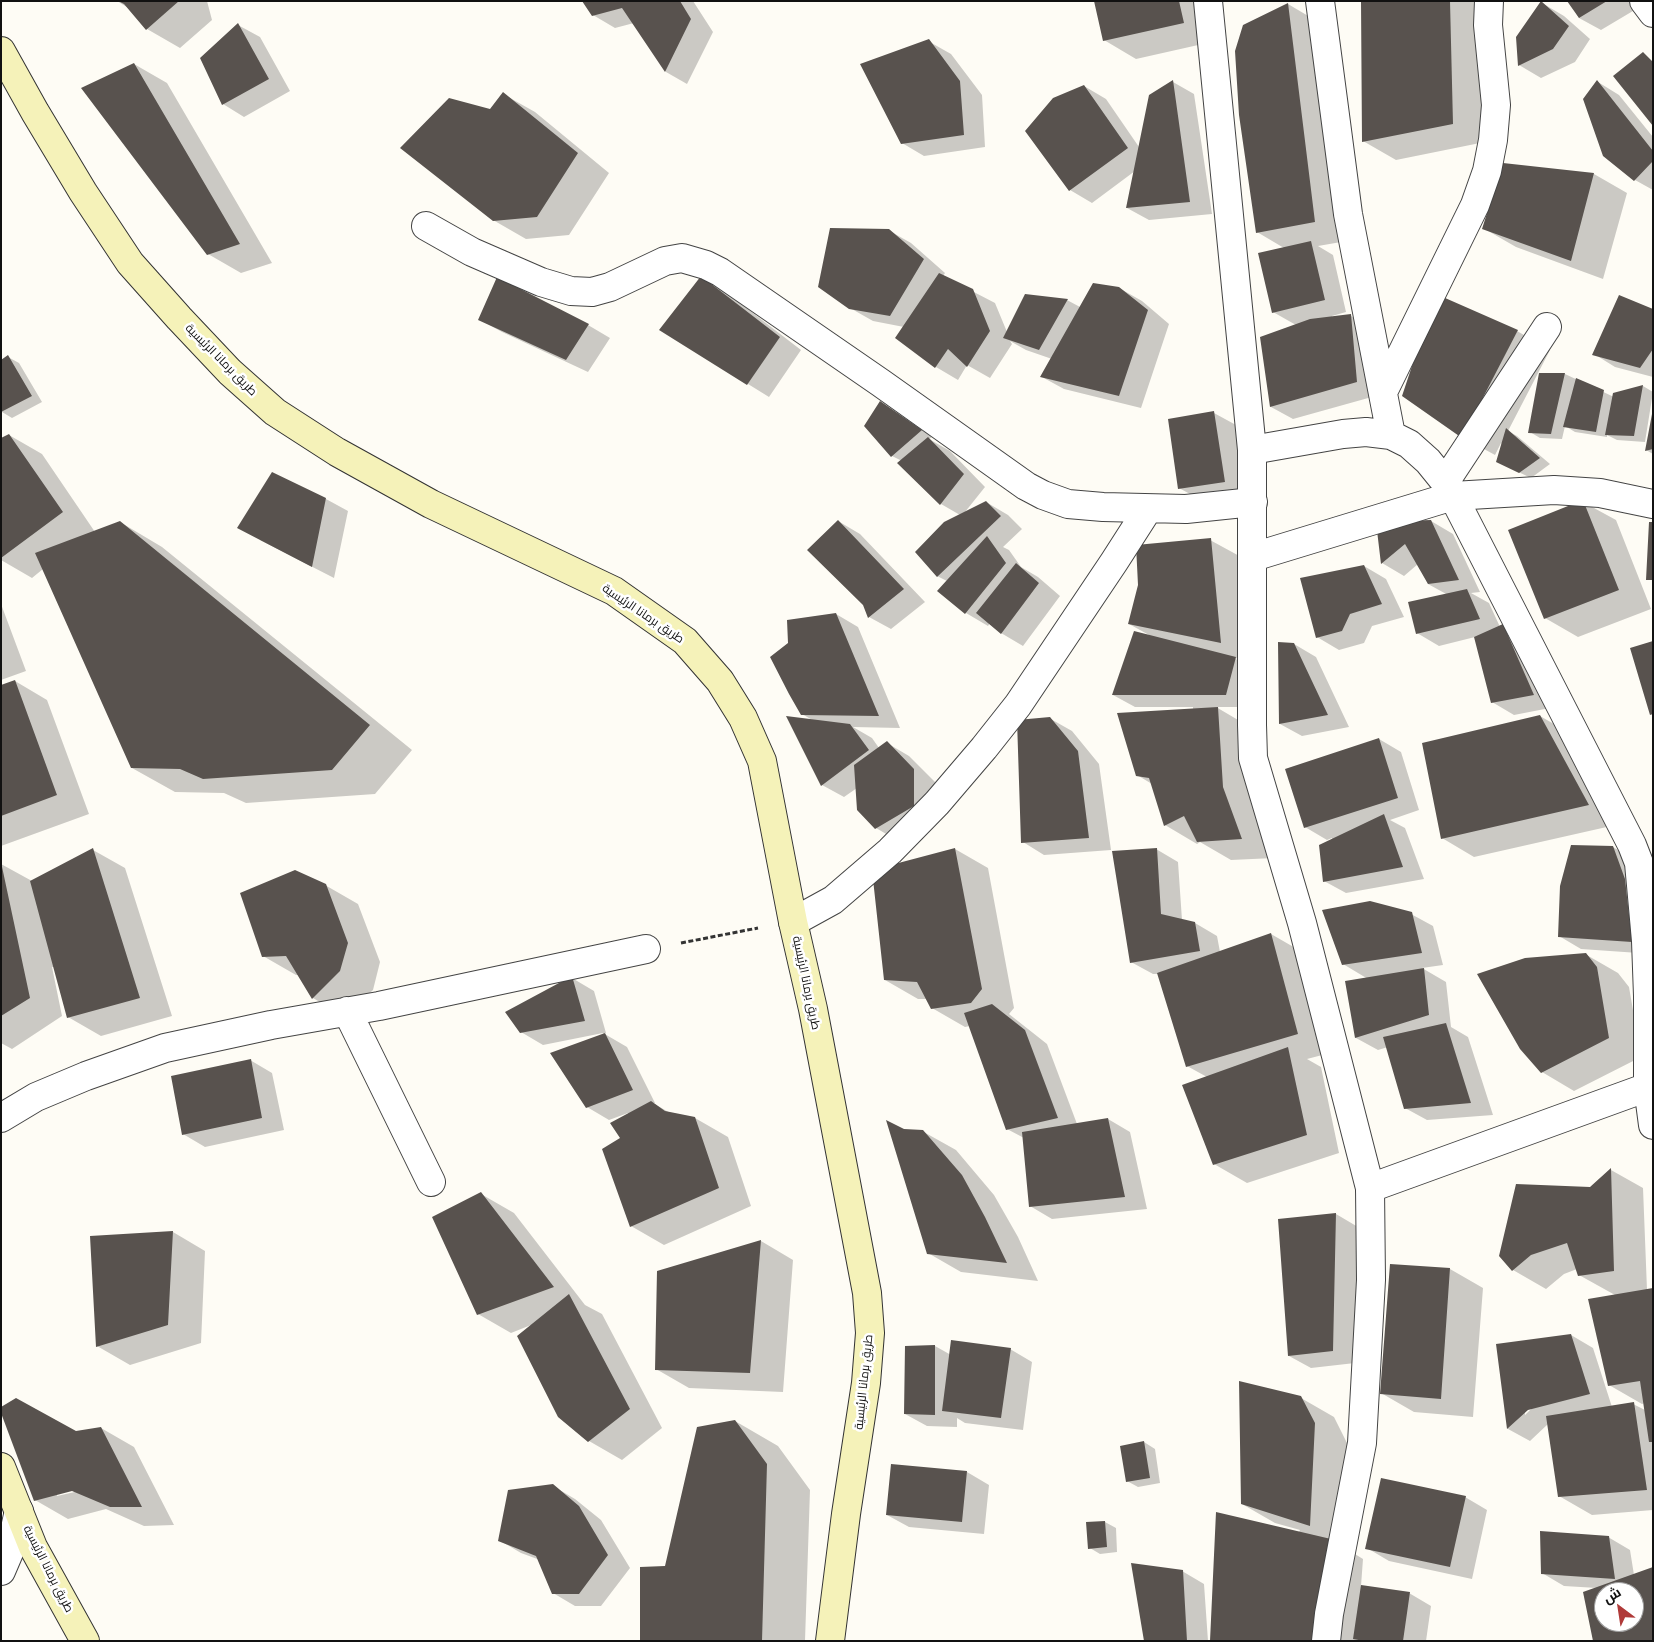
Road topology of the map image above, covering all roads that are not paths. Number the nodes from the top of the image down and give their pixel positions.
1 (1208, 1) edge
2 (1320, 1) edge
3 (1489, 1) edge
4 (1644, 1) edge
5 (1653, 12) edge
6 (1, 52) edge
7 (426, 226) dead end
8 (1547, 327) dead end
9 (1383, 392) junction
10 (1391, 435) junction
11 (1252, 450) junction
12 (1449, 489) junction
13 (1253, 502) junction
14 (1653, 504) edge
15 (1148, 509) junction
16 (1253, 557) junction
17 (793, 922) junction
18 (646, 950) road end
19 (347, 1011) junction
20 (1648, 1086) junction
21 (1, 1118) edge
22 (1653, 1125) edge
23 (431, 1182) dead end
24 (1370, 1188) junction
25 (1, 1467) edge
26 (19, 1511) junction
27 (1, 1571) edge
28 (85, 1641) edge
29 (830, 1641) edge
30 (1326, 1641) edge

1 - 11 street
2 - 9 street
3 - 9 street
4 - 5 street
6 - 17 main road, طريق برمانا الرئيسية
7 - 15 street
8 - 12 street
9 - 10 street
10 - 11 street
10 - 12 street
11 - 13 street
12 - 14 street
12 - 16 street
12 - 20 street
13 - 15 street
13 - 16 street
15 - 17 street
16 - 24 street
17 - 29 main road, طريق برمانا الرئيسية
18 - 19 street
19 - 21 street
19 - 23 street
20 - 22 street
20 - 24 street
24 - 30 street
25 - 26 main road, طريق برمانا الرئيسية
26 - 27 street
26 - 28 main road, طريق برمانا الرئيسية

